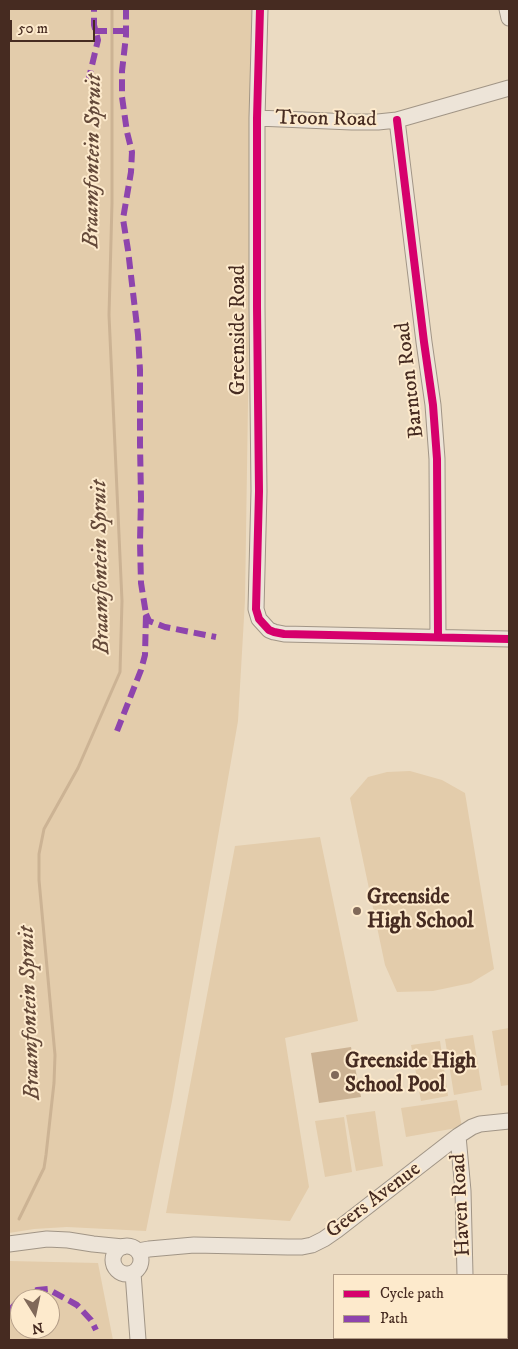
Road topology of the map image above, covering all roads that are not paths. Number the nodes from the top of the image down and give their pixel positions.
1 (260, 9) edge
2 (507, 9) edge
3 (509, 18) edge
4 (509, 88) edge
5 (257, 118) junction
6 (397, 120) junction
7 (438, 637) junction
8 (509, 639) edge
9 (509, 1121) edge
10 (458, 1136) junction
11 (9, 1244) edge
12 (94, 1244) junction
13 (123, 1247) junction
14 (138, 1251) junction
15 (114, 1265) junction
16 (133, 1273) junction
17 (465, 1274) edge
18 (138, 1340) edge

1 - 5 street, Greenside Road
2 - 3 street
4 - 6 street, Troon Road
5 - 6 street, Troon Road
5 - 7 street, Greenside Road
6 - 7 street, Barnton Road
7 - 8 street
9 - 10 street, Geers Avenue
10 - 14 street, Geers Avenue
10 - 17 street, Haven Road
11 - 12 street
12 - 13 street
12 - 15 street
13 - 14 street
13 - 15 street
14 - 16 street
15 - 16 street
16 - 18 street

